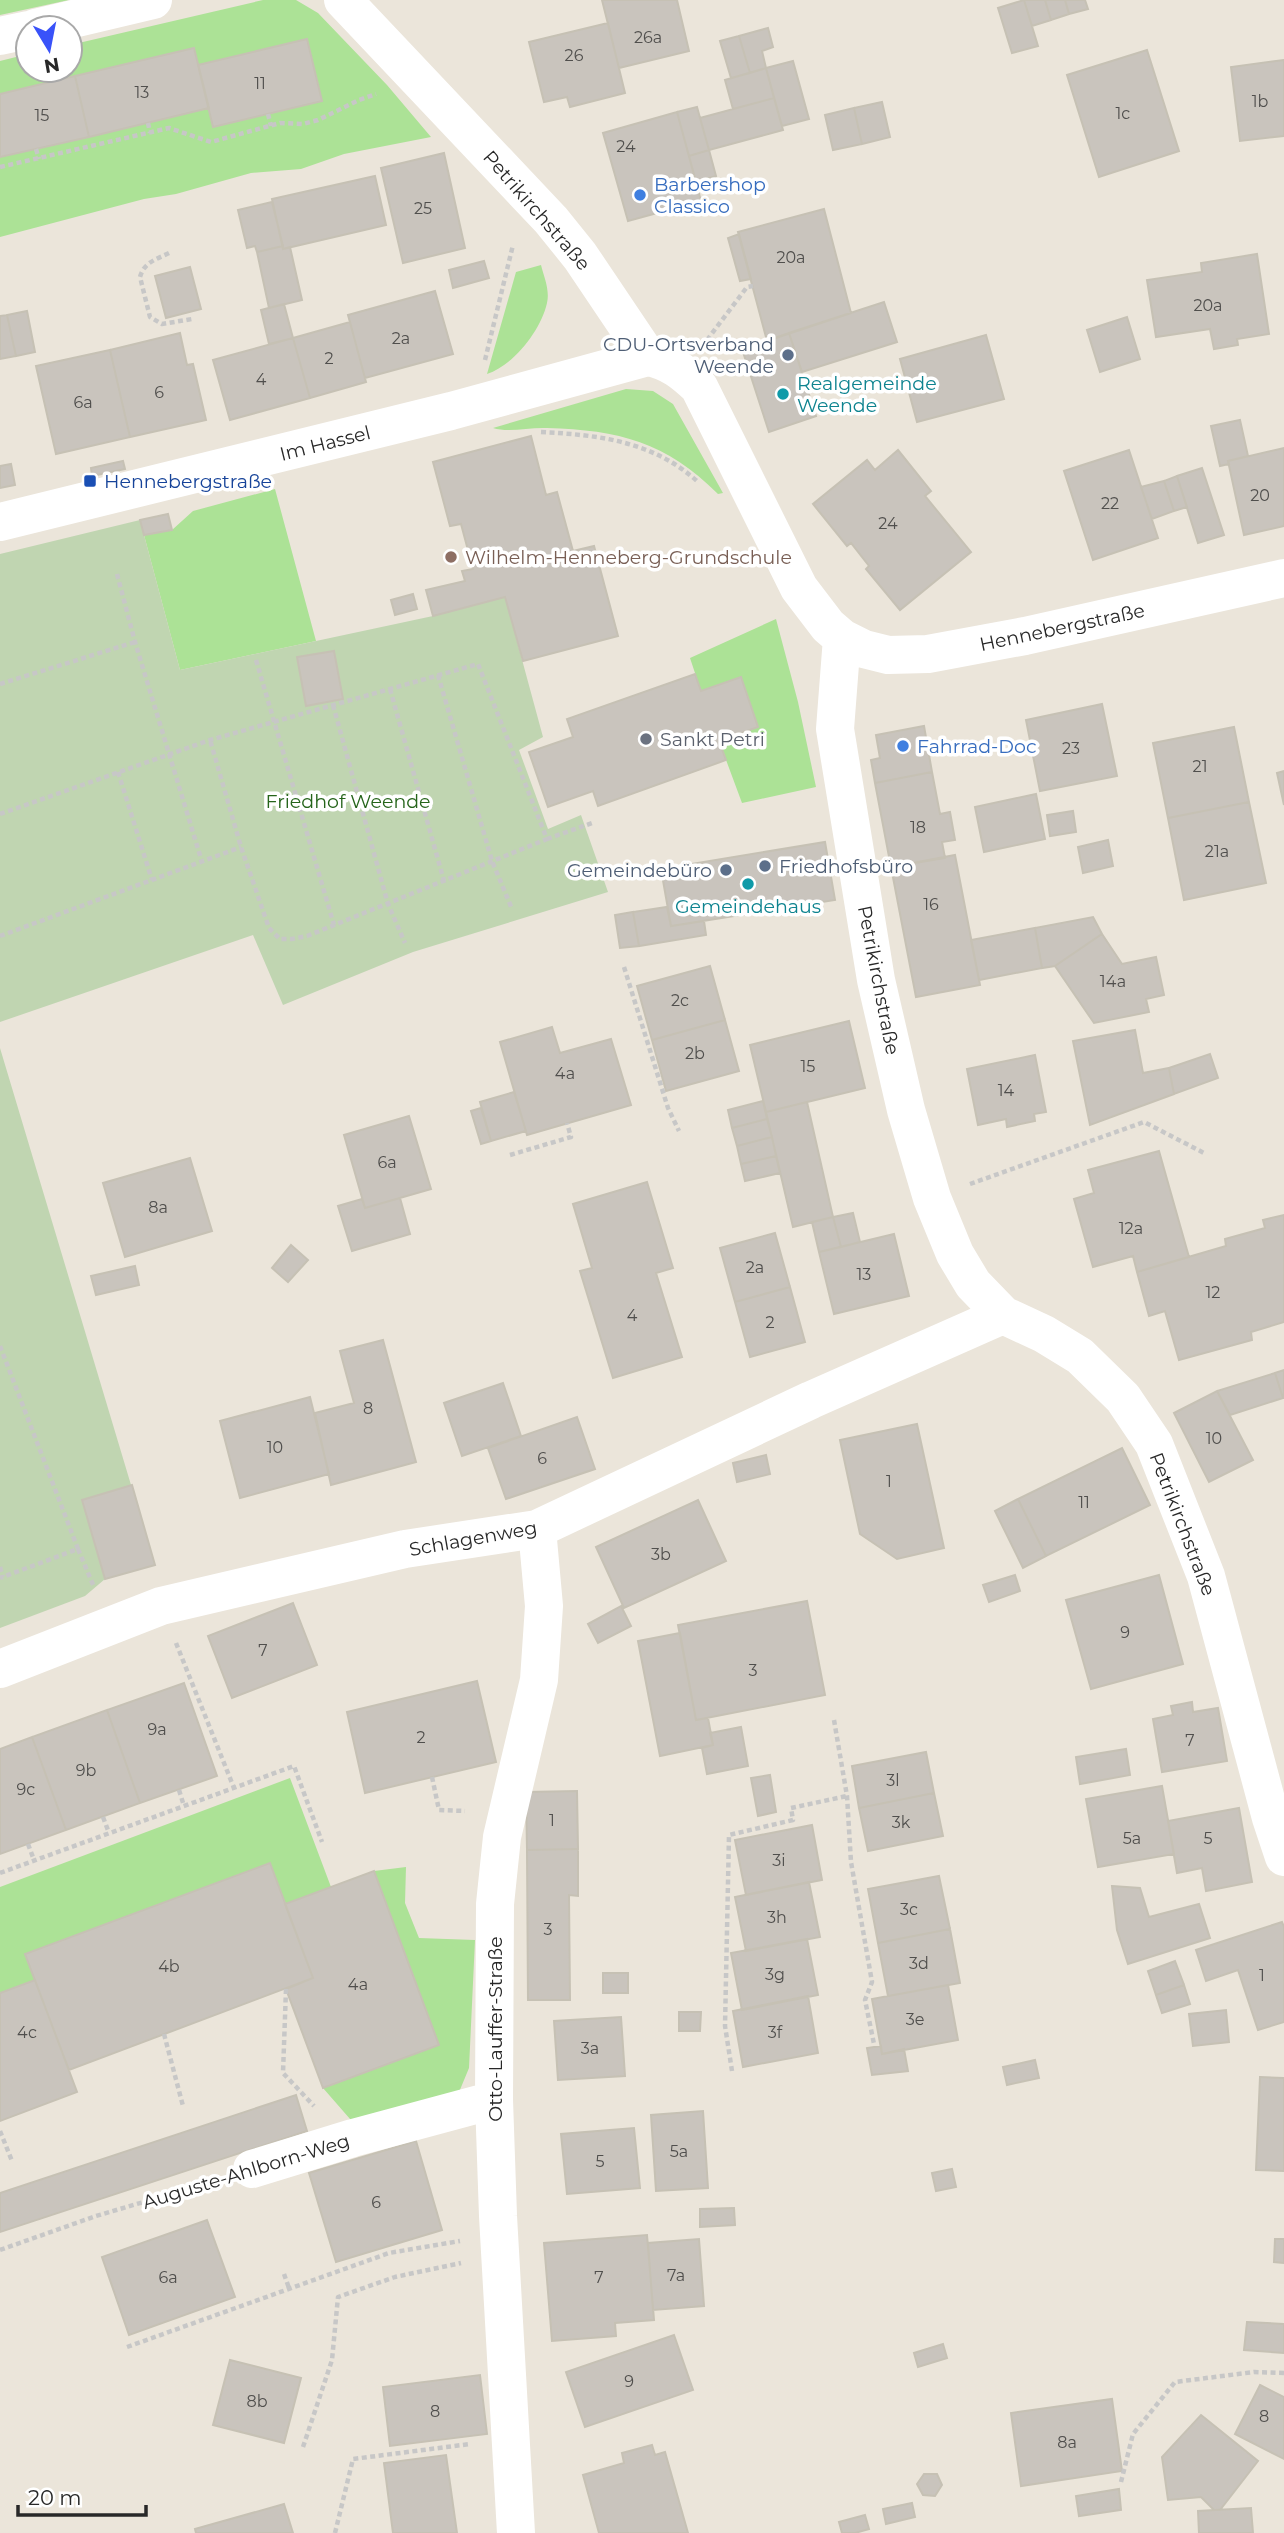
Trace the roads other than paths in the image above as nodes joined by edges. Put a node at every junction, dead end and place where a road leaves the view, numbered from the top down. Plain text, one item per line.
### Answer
1 (153, 0) edge
2 (343, 0) edge
3 (84, 16) edge
4 (665, 364) junction
5 (0, 522) edge
6 (1284, 579) edge
7 (842, 638) junction
8 (1003, 1315) junction
9 (537, 1529) junction
10 (0, 1669) edge
11 (1284, 1857) edge
12 (494, 2101) junction
13 (252, 2169) road end
14 (516, 2533) edge

1 - 3 street
2 - 4 street, Petrikirchstraße
4 - 5 street, Im Hassel
4 - 7 street, Petrikirchstraße
6 - 7 street, Hennebergstraße
7 - 8 street, Petrikirchstraße
8 - 9 street, Schlagenweg
8 - 11 street, Petrikirchstraße
9 - 10 street, Schlagenweg
9 - 12 street, Otto-Lauffer-Straße
12 - 13 street, Auguste-Ahlborn-Weg
12 - 14 street, Otto-Lauffer-Straße

